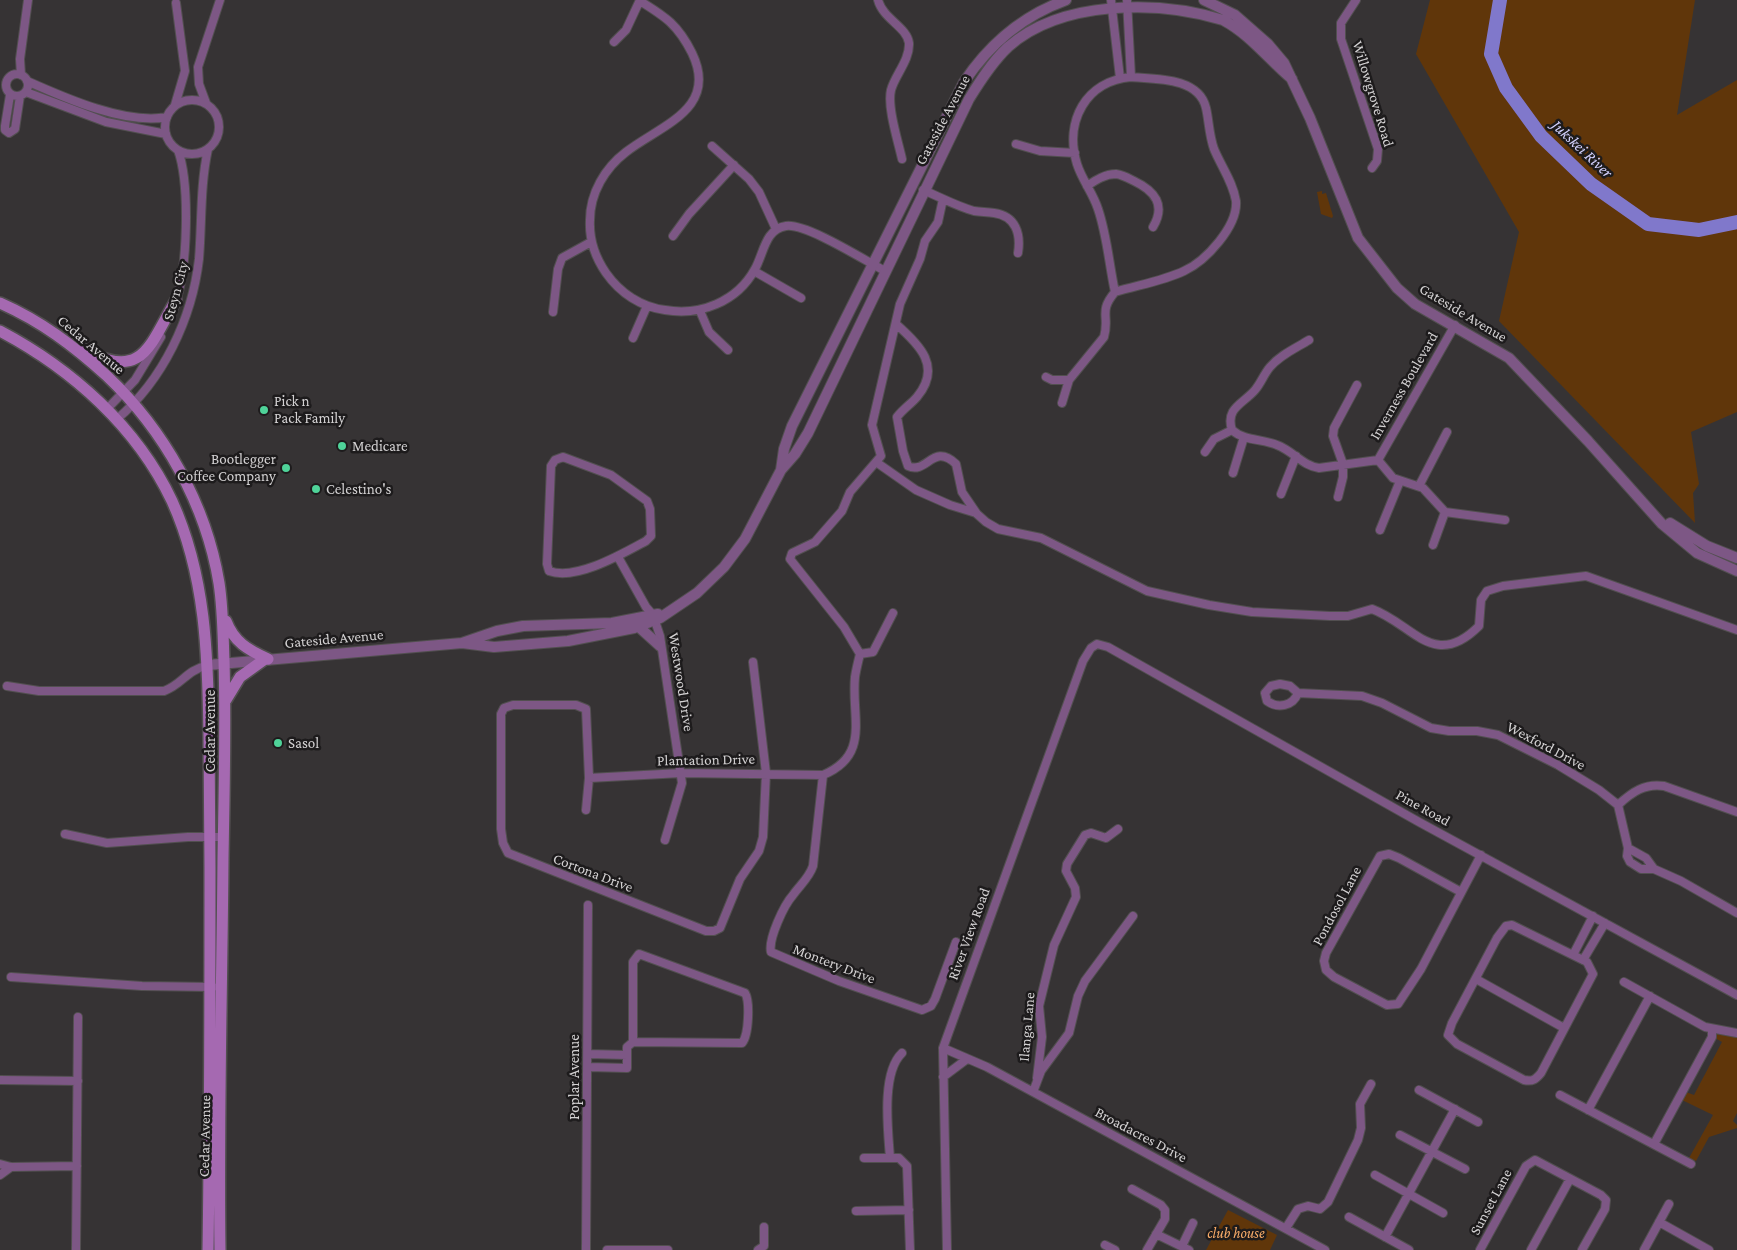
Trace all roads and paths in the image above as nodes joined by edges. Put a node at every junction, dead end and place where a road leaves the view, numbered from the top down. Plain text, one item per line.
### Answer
1 (28, 0) edge
2 (220, 0) edge
3 (640, 0) edge
4 (878, 0) edge
5 (1066, 0) edge
6 (1204, 0) edge
7 (1356, 0) edge
8 (1127, 1) edge
9 (1111, 2) edge
10 (176, 3) dead end
11 (1127, 24) junction
12 (1114, 26) junction
13 (614, 42) dead end
14 (21, 77) junction
15 (1131, 77) junction
16 (1120, 78) junction
17 (1292, 79) junction
18 (3, 82) edge
19 (6, 93) edge
20 (23, 94) junction
21 (206, 103) junction
22 (175, 105) junction
23 (167, 117) junction
24 (166, 134) junction
25 (1016, 144) dead end
26 (712, 146) dead end
27 (208, 149) junction
28 (178, 150) junction
29 (1075, 153) junction
30 (902, 159) dead end
31 (734, 165) junction
32 (1372, 168) dead end
33 (1087, 186) junction
34 (924, 190) junction
35 (943, 199) junction
36 (1153, 227) dead end
37 (776, 229) junction
38 (673, 236) dead end
39 (591, 242) junction
40 (1018, 254) dead end
41 (873, 265) junction
42 (754, 271) junction
43 (885, 271) junction
44 (1115, 292) junction
45 (801, 298) dead end
46 (176, 300) junction
47 (0, 303) edge
48 (647, 306) junction
49 (700, 311) junction
50 (552, 312) dead end
51 (896, 324) junction
52 (1455, 325) junction
53 (0, 331) edge
54 (60, 335) junction
55 (634, 338) dead end
56 (1309, 340) dead end
57 (728, 350) dead end
58 (1046, 377) dead end
59 (1069, 380) junction
60 (1357, 385) dead end
61 (124, 392) junction
62 (135, 404) junction
63 (1062, 404) dead end
64 (107, 409) junction
65 (117, 419) junction
66 (1232, 430) junction
67 (1447, 432) dead end
68 (1244, 437) junction
69 (1205, 452) dead end
70 (1296, 456) junction
71 (1378, 460) junction
72 (876, 462) junction
73 (1343, 464) junction
74 (781, 470) junction
75 (1233, 473) dead end
76 (1400, 481) junction
77 (1419, 486) junction
78 (1281, 494) dead end
79 (1338, 497) dead end
80 (1445, 512) junction
81 (977, 514) junction
82 (1654, 514) junction
83 (1505, 520) dead end
84 (1380, 530) dead end
85 (1433, 545) dead end
86 (618, 557) junction
87 (1737, 558) edge
88 (1737, 571) edge
89 (223, 612) junction
90 (894, 613) dead end
91 (654, 618) junction
92 (639, 627) junction
93 (1737, 630) edge
94 (462, 643) junction
95 (1097, 644) joint
96 (660, 646) junction
97 (860, 654) junction
98 (267, 659) junction
99 (752, 662) dead end
100 (224, 663) junction
101 (208, 665) junction
102 (8, 686) dead end
103 (1298, 693) dead end
104 (226, 700) junction
105 (681, 773) junction
106 (766, 773) junction
107 (823, 775) junction
108 (589, 778) junction
109 (1618, 805) junction
110 (586, 810) dead end
111 (1737, 812) edge
112 (1118, 829) dead end
113 (65, 834) dead end
114 (210, 836) junction
115 (223, 837) junction
116 (665, 840) dead end
117 (1628, 848) junction
118 (1481, 855) junction
119 (1654, 869) junction
120 (1461, 892) junction
121 (588, 904) dead end
122 (1737, 913) edge
123 (1133, 916) dead end
124 (1593, 916) junction
125 (1605, 923) junction
126 (956, 942) dead end
127 (1573, 955) junction
128 (1583, 960) junction
129 (11, 977) dead end
130 (1476, 979) junction
131 (1624, 982) dead end
132 (222, 986) junction
133 (210, 987) junction
134 (1737, 995) edge
135 (1650, 996) junction
136 (78, 1017) dead end
137 (1564, 1028) junction
138 (1712, 1029) junction
139 (1737, 1033) edge
140 (633, 1042) junction
141 (943, 1048) junction
142 (902, 1053) dead end
143 (588, 1054) junction
144 (627, 1055) junction
145 (968, 1059) junction
146 (588, 1067) junction
147 (943, 1077) junction
148 (1037, 1078) junction
149 (0, 1080) edge
150 (78, 1080) junction
151 (1370, 1084) dead end
152 (1419, 1090) dead end
153 (1033, 1092) junction
154 (1560, 1095) dead end
155 (1454, 1109) junction
156 (1588, 1110) junction
157 (1478, 1122) dead end
158 (1400, 1135) dead end
159 (1654, 1144) junction
160 (1432, 1151) junction
161 (864, 1158) dead end
162 (890, 1158) junction
163 (0, 1164) edge
164 (1691, 1164) dead end
165 (76, 1166) junction
166 (11, 1167) junction
167 (1466, 1169) dead end
168 (0, 1174) edge
169 (1375, 1175) dead end
170 (1570, 1179) junction
171 (214, 1183) junction
172 (1132, 1189) dead end
173 (1409, 1194) junction
174 (1669, 1204) dead end
175 (909, 1210) junction
176 (856, 1211) dead end
177 (1442, 1213) dead end
178 (1349, 1216) dead end
179 (1659, 1222) junction
180 (1193, 1223) dead end
181 (764, 1227) dead end
182 (1286, 1228) junction
183 (1156, 1234) junction
184 (1385, 1237) junction
185 (1105, 1245) dead end
186 (1185, 1248) edge
187 (76, 1250) edge
188 (208, 1250) edge
189 (220, 1250) edge
190 (586, 1250) edge
191 (607, 1250) edge
192 (668, 1250) edge
193 (758, 1250) edge
194 (910, 1250) edge
195 (947, 1250) edge
196 (1115, 1250) edge
197 (1147, 1250) edge
198 (1325, 1250) edge
199 (1409, 1250) edge
200 (1480, 1250) edge
201 (1531, 1250) edge
202 (1582, 1250) edge
203 (1644, 1250) edge
204 (1709, 1250) edge

1 - 14 street
2 - 21 street
3 - 13 street
3 - 39 street
4 - 30 street
5 - 41 street, Gateside Avenue
6 - 17 street, Gateside Avenue
7 - 32 street, Willowgrove Road
8 - 9 street, Gateside Avenue
8 - 11 street
8 - 17 street, Gateside Avenue
9 - 12 street
9 - 34 street, Gateside Avenue
10 - 22 street
11 - 12 street
11 - 15 street
12 - 16 street
14 - 18 street
14 - 20 street
14 - 23 street
15 - 16 street
15 - 44 street
16 - 29 street
17 - 52 street, Gateside Avenue
18 - 19 street
19 - 20 street
19 - 20 street
20 - 24 street
21 - 22 street
21 - 27 street
22 - 23 street
23 - 24 street
24 - 28 street
25 - 29 street
26 - 31 street
27 - 28 street
27 - 62 street, Steyn City
28 - 46 street, Steyn City
29 - 33 street
31 - 37 street
31 - 38 street
33 - 36 street
33 - 44 street
34 - 35 street
34 - 43 street, Gateside Avenue
35 - 40 street
35 - 51 street
37 - 41 street
37 - 42 street
39 - 48 street
39 - 50 street
41 - 43 street
41 - 74 street, Gateside Avenue
42 - 45 street
42 - 49 street
43 - 74 street, Gateside Avenue
44 - 59 street
46 - 54 main road
46 - 61 street, Steyn City
47 - 54 main road, Cedar Avenue
48 - 49 street
48 - 55 street
49 - 57 street
51 - 72 street
51 - 81 street
52 - 71 street, Inverness Boulevard
52 - 82 street, Gateside Avenue
53 - 64 main road, Cedar Avenue
54 - 61 main road, Cedar Avenue
56 - 66 street
58 - 59 street
59 - 63 street
60 - 73 street
61 - 62 main road, Cedar Avenue
61 - 64 street, Steyn City
62 - 65 street, Steyn City
62 - 89 main road, Cedar Avenue
64 - 65 main road, Cedar Avenue
65 - 101 main road, Cedar Avenue
66 - 68 street
66 - 69 street
67 - 77 street
68 - 70 street
68 - 75 street
70 - 73 street
70 - 78 street
71 - 73 street
71 - 76 street
72 - 81 street
72 - 97 street
73 - 79 street
74 - 91 street, Gateside Avenue
76 - 77 street
76 - 84 street
77 - 80 street
80 - 83 street
80 - 85 street
81 - 93 street
82 - 87 street, Gateside Avenue
82 - 88 street, Gateside Avenue
86 - 86 street
86 - 91 street
89 - 98 main road
89 - 100 main road, Cedar Avenue
90 - 97 street
91 - 92 street, Gateside Avenue
91 - 94 street, Gateside Avenue
91 - 96 street, Westwood Drive
92 - 94 street, Gateside Avenue
92 - 96 street
94 - 98 street, Gateside Avenue
95 - 118 street, Pine Road
95 - 141 street, River View Road
96 - 105 street, Westwood Drive
97 - 107 street
98 - 100 street, Gateside Avenue
98 - 104 main road
99 - 106 street, Cortona Drive
100 - 101 street, Gateside Avenue
100 - 104 main road, Cedar Avenue
101 - 102 street
101 - 114 main road, Cedar Avenue
103 - 109 street, Wexford Drive
104 - 115 main road, Cedar Avenue
105 - 106 street, Plantation Drive
105 - 108 street, Plantation Drive
105 - 116 street, Westwood Drive
106 - 107 street, Plantation Drive
106 - 108 street, Cortona Drive
107 - 126 street, Montery Drive
108 - 110 street, Cortona Drive
109 - 111 street
109 - 117 street
112 - 148 street, Ilanga Lane
113 - 114 street
114 - 115 street
114 - 133 main road, Cedar Avenue
115 - 132 main road, Cedar Avenue
117 - 119 street
117 - 119 street
118 - 120 street, Pondosol Lane
118 - 124 street, Pine Road
119 - 122 street
120 - 120 street, Pondosol Lane
121 - 143 street, Poplar Avenue
123 - 148 street, Ilanga Lane
124 - 125 street, Pine Road
124 - 127 street
125 - 128 street
125 - 134 street, Pine Road
127 - 128 street
127 - 130 street
128 - 137 street
129 - 133 street
130 - 137 street
130 - 137 street
131 - 135 street
132 - 133 street
132 - 171 main road, Cedar Avenue
133 - 171 main road, Cedar Avenue
135 - 138 street
135 - 156 street
136 - 150 street
138 - 139 street
138 - 159 street
140 - 140 street
140 - 144 street
141 - 145 street, Broadacres Drive
141 - 147 street, River View Road
142 - 162 street
143 - 144 street
143 - 146 street, Poplar Avenue
144 - 146 street
145 - 147 street
145 - 153 street, Broadacres Drive
146 - 190 street, Poplar Avenue
147 - 195 street, River View Road
148 - 153 street, Ilanga Lane
149 - 150 street
150 - 165 street
151 - 182 street
152 - 155 street
153 - 182 street, Broadacres Drive
154 - 156 street
155 - 157 street
155 - 160 street
156 - 159 street
158 - 160 street
159 - 164 street
160 - 167 street
160 - 173 street
161 - 162 street
162 - 175 street
163 - 166 street
165 - 166 street
165 - 187 street
166 - 168 street
169 - 173 street
170 - 200 street, Sunset Lane
170 - 201 street
170 - 202 street, Sunset Lane
171 - 188 main road, Cedar Avenue
171 - 189 main road, Cedar Avenue
172 - 183 street
173 - 177 street
173 - 184 street
174 - 179 street
175 - 176 street
175 - 194 street
178 - 184 street
179 - 203 street
179 - 204 street
180 - 186 street
181 - 193 street
182 - 198 street, Broadacres Drive
183 - 186 street
183 - 197 street
184 - 199 street
185 - 196 street
191 - 192 street

